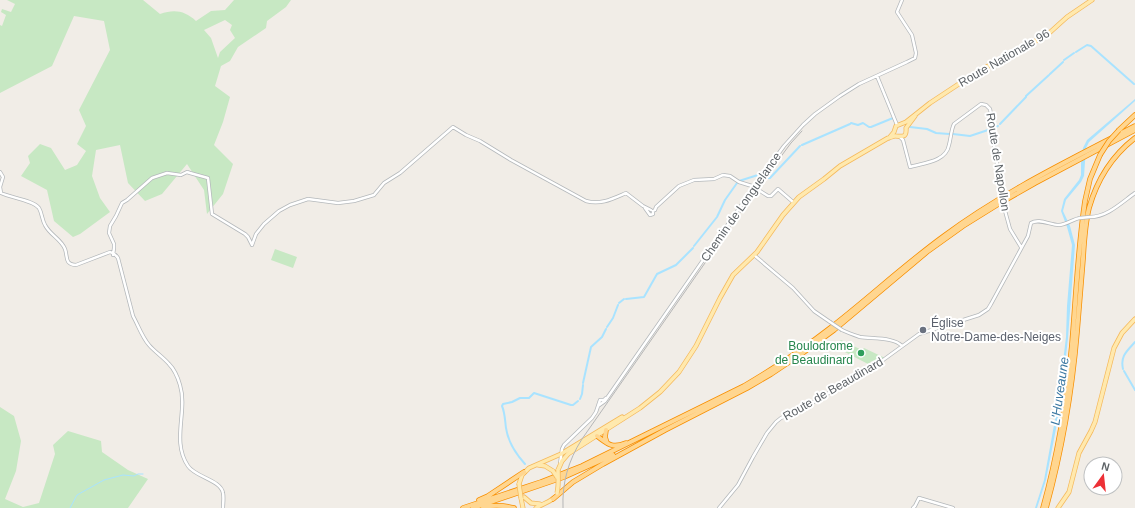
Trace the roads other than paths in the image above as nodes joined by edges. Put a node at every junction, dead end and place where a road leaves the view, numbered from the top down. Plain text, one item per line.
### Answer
1 (902, 0) edge
2 (1092, 0) edge
3 (877, 76) junction
4 (1135, 115) edge
5 (915, 116) junction
6 (902, 124) junction
7 (898, 125) junction
8 (1135, 126) edge
9 (906, 128) junction
10 (1135, 130) edge
11 (894, 132) junction
12 (901, 137) junction
13 (888, 138) junction
14 (1135, 138) edge
15 (1088, 152) junction
16 (1080, 157) junction
17 (0, 172) edge
18 (756, 189) junction
19 (1135, 193) edge
20 (793, 202) junction
21 (643, 206) junction
22 (652, 210) junction
23 (1021, 248) junction
24 (113, 254) junction
25 (754, 255) junction
26 (1135, 319) edge
27 (902, 346) junction
28 (606, 398) junction
29 (646, 404) junction
30 (598, 406) junction
31 (674, 422) junction
32 (606, 430) junction
33 (665, 430) junction
34 (597, 436) junction
35 (584, 441) junction
36 (566, 442) junction
37 (607, 444) junction
38 (573, 449) junction
39 (561, 454) junction
40 (560, 464) junction
41 (535, 465) junction
42 (524, 472) junction
43 (571, 472) junction
44 (564, 475) junction
45 (558, 478) junction
46 (558, 493) junction
47 (523, 498) junction
48 (553, 499) joint
49 (542, 504) junction
50 (223, 508) edge
51 (461, 508) edge
52 (474, 508) edge
53 (481, 508) edge
54 (513, 508) edge
55 (523, 508) edge
56 (536, 508) edge
57 (719, 508) edge
58 (913, 508) edge
59 (953, 508) edge
60 (1042, 508) edge
61 (1046, 508) edge
62 (1058, 508) edge

1 - 3 street, Chemin de Longuelance
2 - 5 main road, Route Nationale 96
3 - 7 street
3 - 18 street, Chemin de Longuelance
4 - 60 highway, bridge
5 - 6 main road
5 - 9 main road
6 - 7 main road
6 - 9 main road
7 - 11 main road
8 - 15 highway
9 - 12 main road
10 - 15 highway
11 - 12 main road
11 - 13 main road
12 - 13 main road
12 - 23 street, Route de Napollon, bridge
13 - 20 main road
14 - 61 highway
15 - 16 highway
16 - 31 highway
16 - 33 highway
17 - 24 street
18 - 20 street
18 - 22 street
18 - 28 street, Chemin de Longuelance
19 - 23 street, Route de Beaudinard, bridge
20 - 25 main road
21 - 22 street
21 - 22 street
21 - 24 street
23 - 27 street, Route de Beaudinard
24 - 50 street
25 - 27 street, bridge
25 - 29 main road
26 - 62 main road
27 - 57 street, Route de Beaudinard
28 - 30 street, Chemin de Longuelance
28 - 30 street
29 - 32 main road
29 - 35 main road
30 - 36 street
31 - 37 highway
31 - 43 highway
32 - 34 main road
32 - 37 highway
33 - 43 highway
33 - 46 highway
34 - 35 main road
34 - 37 highway
34 - 38 main road
35 - 38 main road
36 - 38 street
36 - 39 street
38 - 39 main road
38 - 40 main road
39 - 40 street
39 - 41 main road
40 - 45 main road, bridge
41 - 42 main road
41 - 45 main road, bridge
42 - 47 main road, bridge
42 - 51 highway
43 - 44 highway
44 - 51 highway
44 - 52 highway
45 - 46 main road, bridge
46 - 48 highway
47 - 49 main road
47 - 55 main road
48 - 49 main road
49 - 56 main road
53 - 54 highway
58 - 59 street

